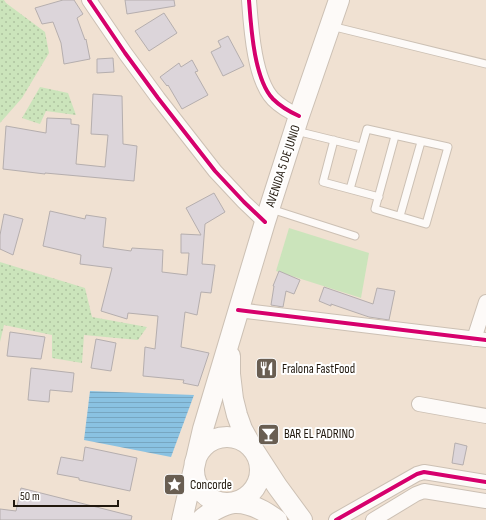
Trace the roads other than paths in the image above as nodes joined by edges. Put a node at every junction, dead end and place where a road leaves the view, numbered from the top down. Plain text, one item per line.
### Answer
1 (89, 0) edge
2 (250, 0) edge
3 (340, 0) edge
4 (331, 26) junction
5 (486, 64) edge
6 (297, 123) junction
7 (395, 136) junction
8 (334, 140) junction
9 (421, 142) junction
10 (361, 147) junction
11 (350, 189) junction
12 (379, 197) junction
13 (267, 215) junction
14 (400, 216) junction
15 (355, 236) dead end
16 (486, 302) edge
17 (238, 310) junction
18 (480, 339) edge
19 (419, 404) dead end
20 (486, 416) edge
21 (255, 452) junction
22 (195, 463) junction
23 (486, 482) edge
24 (486, 501) edge
25 (233, 503) junction
26 (182, 520) edge
27 (201, 520) edge
28 (277, 520) edge
29 (302, 520) edge
30 (336, 520) edge
31 (373, 520) edge

1 - 13 street
2 - 6 street
3 - 4 main road, AVENIDA 5 DE JUNIO
4 - 5 lane
4 - 6 main road, AVENIDA 5 DE JUNIO
6 - 8 lane
6 - 13 main road, AVENIDA 5 DE JUNIO
7 - 9 lane
7 - 10 lane
7 - 12 lane
8 - 10 lane
8 - 11 lane
9 - 14 lane
9 - 14 lane
10 - 11 lane
11 - 12 lane
12 - 14 lane
13 - 15 lane
13 - 17 main road, AVENIDA 5 DE JUNIO
16 - 18 street
17 - 18 street
17 - 21 main road
17 - 22 main road
19 - 20 street
21 - 22 main road
21 - 25 main road
21 - 29 main road
22 - 25 main road
22 - 26 main road
23 - 30 street
24 - 31 street
25 - 27 main road
25 - 28 main road

